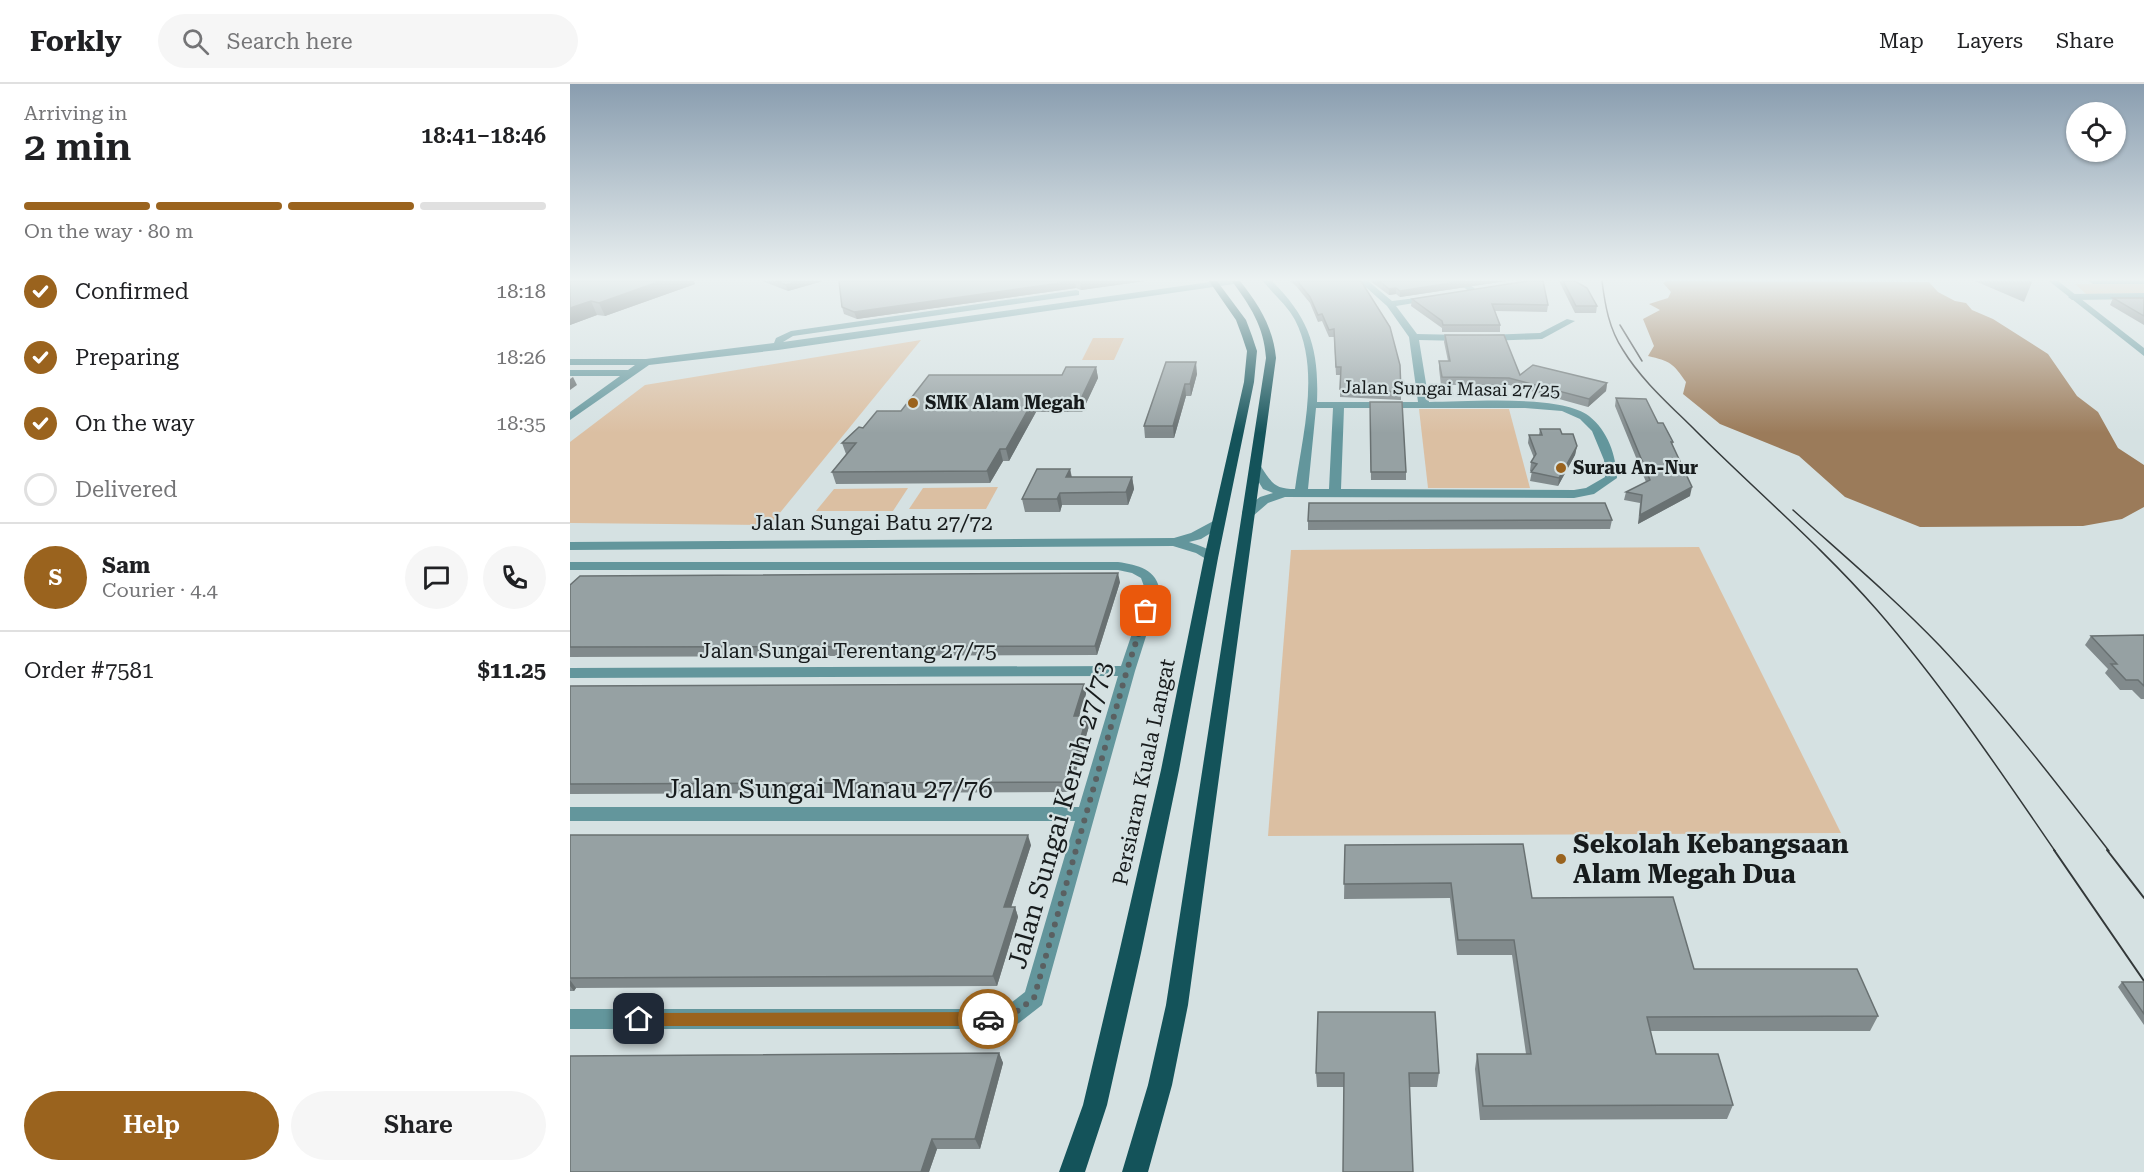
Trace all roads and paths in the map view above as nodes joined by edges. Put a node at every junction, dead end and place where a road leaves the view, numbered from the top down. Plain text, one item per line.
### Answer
1 (807, 332) edge
2 (880, 332) edge
3 (1245, 332) edge
4 (1268, 332) edge
5 (1304, 332) edge
6 (1409, 332) edge
7 (1550, 332) edge
8 (2117, 332) edge
9 (1413, 337) junction
10 (778, 347) junction
11 (2144, 353) edge
12 (698, 357) junction
13 (570, 362) edge
14 (646, 362) junction
15 (570, 373) edge
16 (631, 373) junction
17 (621, 380) junction
18 (1311, 405) junction
19 (1339, 405) junction
20 (1424, 405) junction
21 (570, 417) edge
22 (1256, 468) junction
23 (1284, 493) junction
24 (1301, 493) junction
25 (1335, 493) junction
26 (1248, 513) junction
27 (1219, 522) junction
28 (1174, 542) junction
29 (570, 546) edge
30 (593, 546) junction
31 (1211, 558) junction
32 (570, 566) edge
33 (1127, 670) junction
34 (570, 673) edge
35 (570, 814) edge
36 (1087, 814) junction
37 (570, 1019) edge
38 (1072, 1172) edge
39 (1135, 1172) edge

1 - 10 street
2 - 10 street
3 - 27 main road, Persiaran Kuala Langat
4 - 22 main road
5 - 18 street
6 - 9 street
7 - 9 street
8 - 11 street
9 - 20 street
10 - 12 street
12 - 14 street
12 - 17 street
13 - 14 street
14 - 16 street
15 - 16 street
16 - 17 street
17 - 21 street
18 - 19 street, Jalan Sungai Masai 27/25
18 - 24 street
19 - 20 street, Jalan Sungai Masai 27/25
19 - 25 street
20 - 25 street, Jalan Sungai Masai 27/25
22 - 23 street
22 - 26 main road
23 - 24 street, Jalan Sungai Masai 27/25
23 - 26 street, Jalan Sungai Masai 27/25
24 - 25 street, Jalan Sungai Masai 27/25
26 - 39 main road
27 - 28 street
27 - 31 main road, Persiaran Kuala Langat
28 - 30 street, Jalan Sungai Batu 27/72
28 - 31 street
29 - 30 street, Jalan Sungai Batu 27/72
30 - 32 street
31 - 38 main road, Persiaran Kuala Langat
32 - 33 street, Jalan Sungai Keruh 27/73
33 - 34 street, Jalan Sungai Terentang 27/75
33 - 36 street, Jalan Sungai Keruh 27/73
35 - 36 street, Jalan Sungai Manau 27/76
36 - 37 street, Jalan Sungai Keruh 27/73

